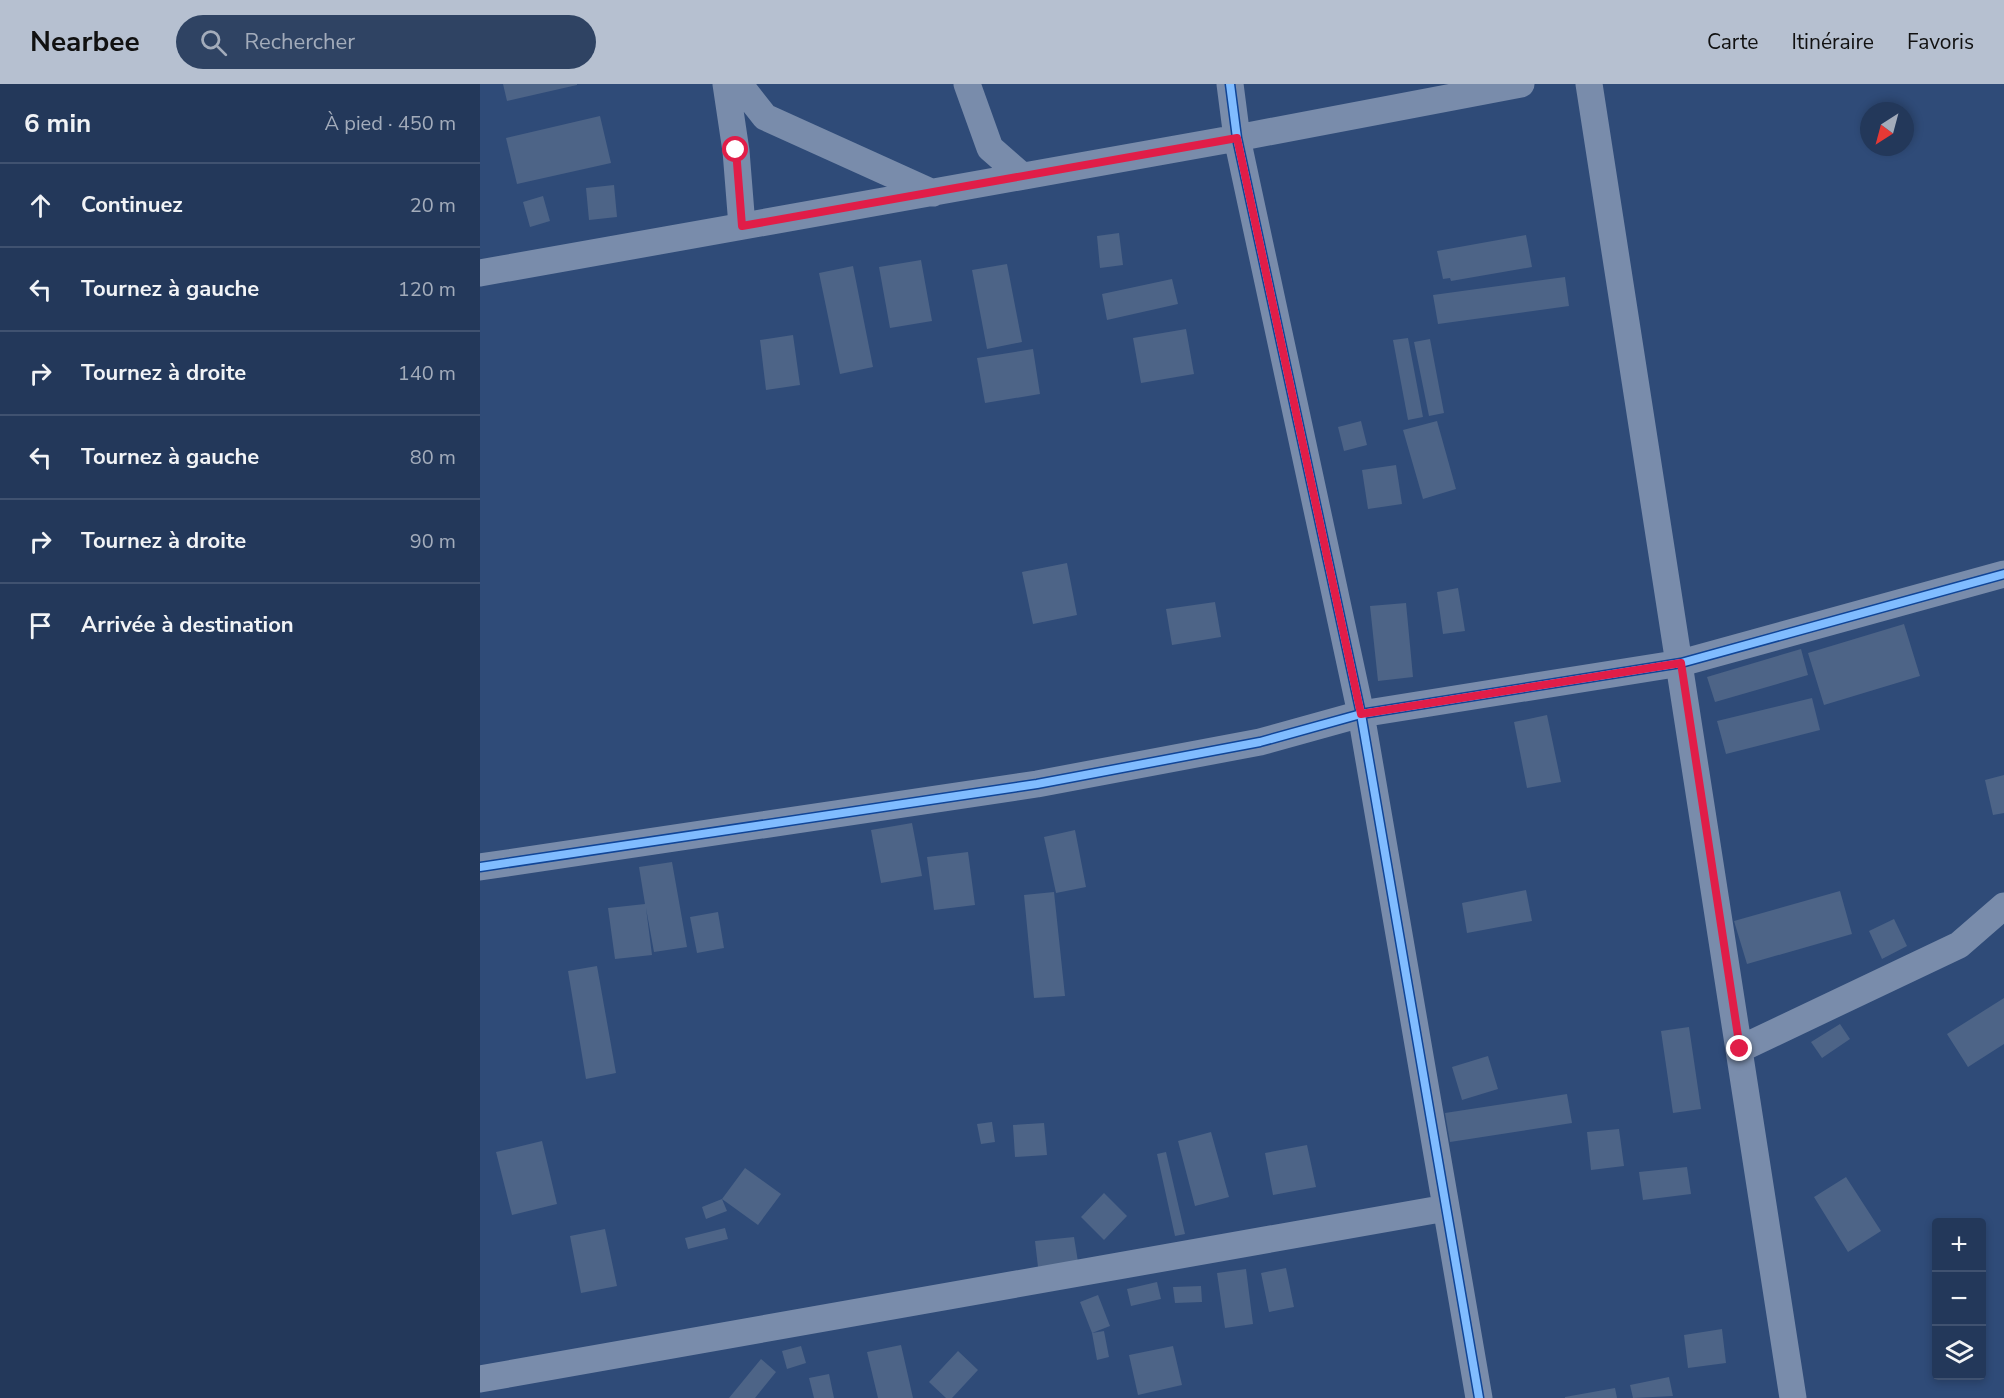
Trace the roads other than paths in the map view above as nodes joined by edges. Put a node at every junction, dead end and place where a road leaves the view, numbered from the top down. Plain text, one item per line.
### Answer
1 (726, 84) edge
2 (739, 84) edge
3 (967, 84) edge
4 (1230, 84) edge
5 (1521, 84) edge
6 (1589, 84) edge
7 (1237, 138) junction
8 (1022, 176) junction
9 (933, 193) junction
10 (742, 226) junction
11 (480, 273) edge
12 (2004, 574) edge
13 (1681, 663) junction
14 (1361, 714) junction
15 (480, 867) edge
16 (2004, 906) edge
17 (1740, 1049) junction
18 (1446, 1208) junction
19 (480, 1379) edge
20 (1479, 1398) edge
21 (1793, 1398) edge

1 - 10 street
2 - 9 street
3 - 8 street
4 - 7 street
5 - 7 street
6 - 13 street
7 - 8 street
7 - 14 street
8 - 9 street
9 - 10 street
10 - 11 street
12 - 13 street
13 - 14 street
13 - 17 street
14 - 15 street
14 - 18 street
16 - 17 street
17 - 21 street
18 - 19 street
18 - 20 street

